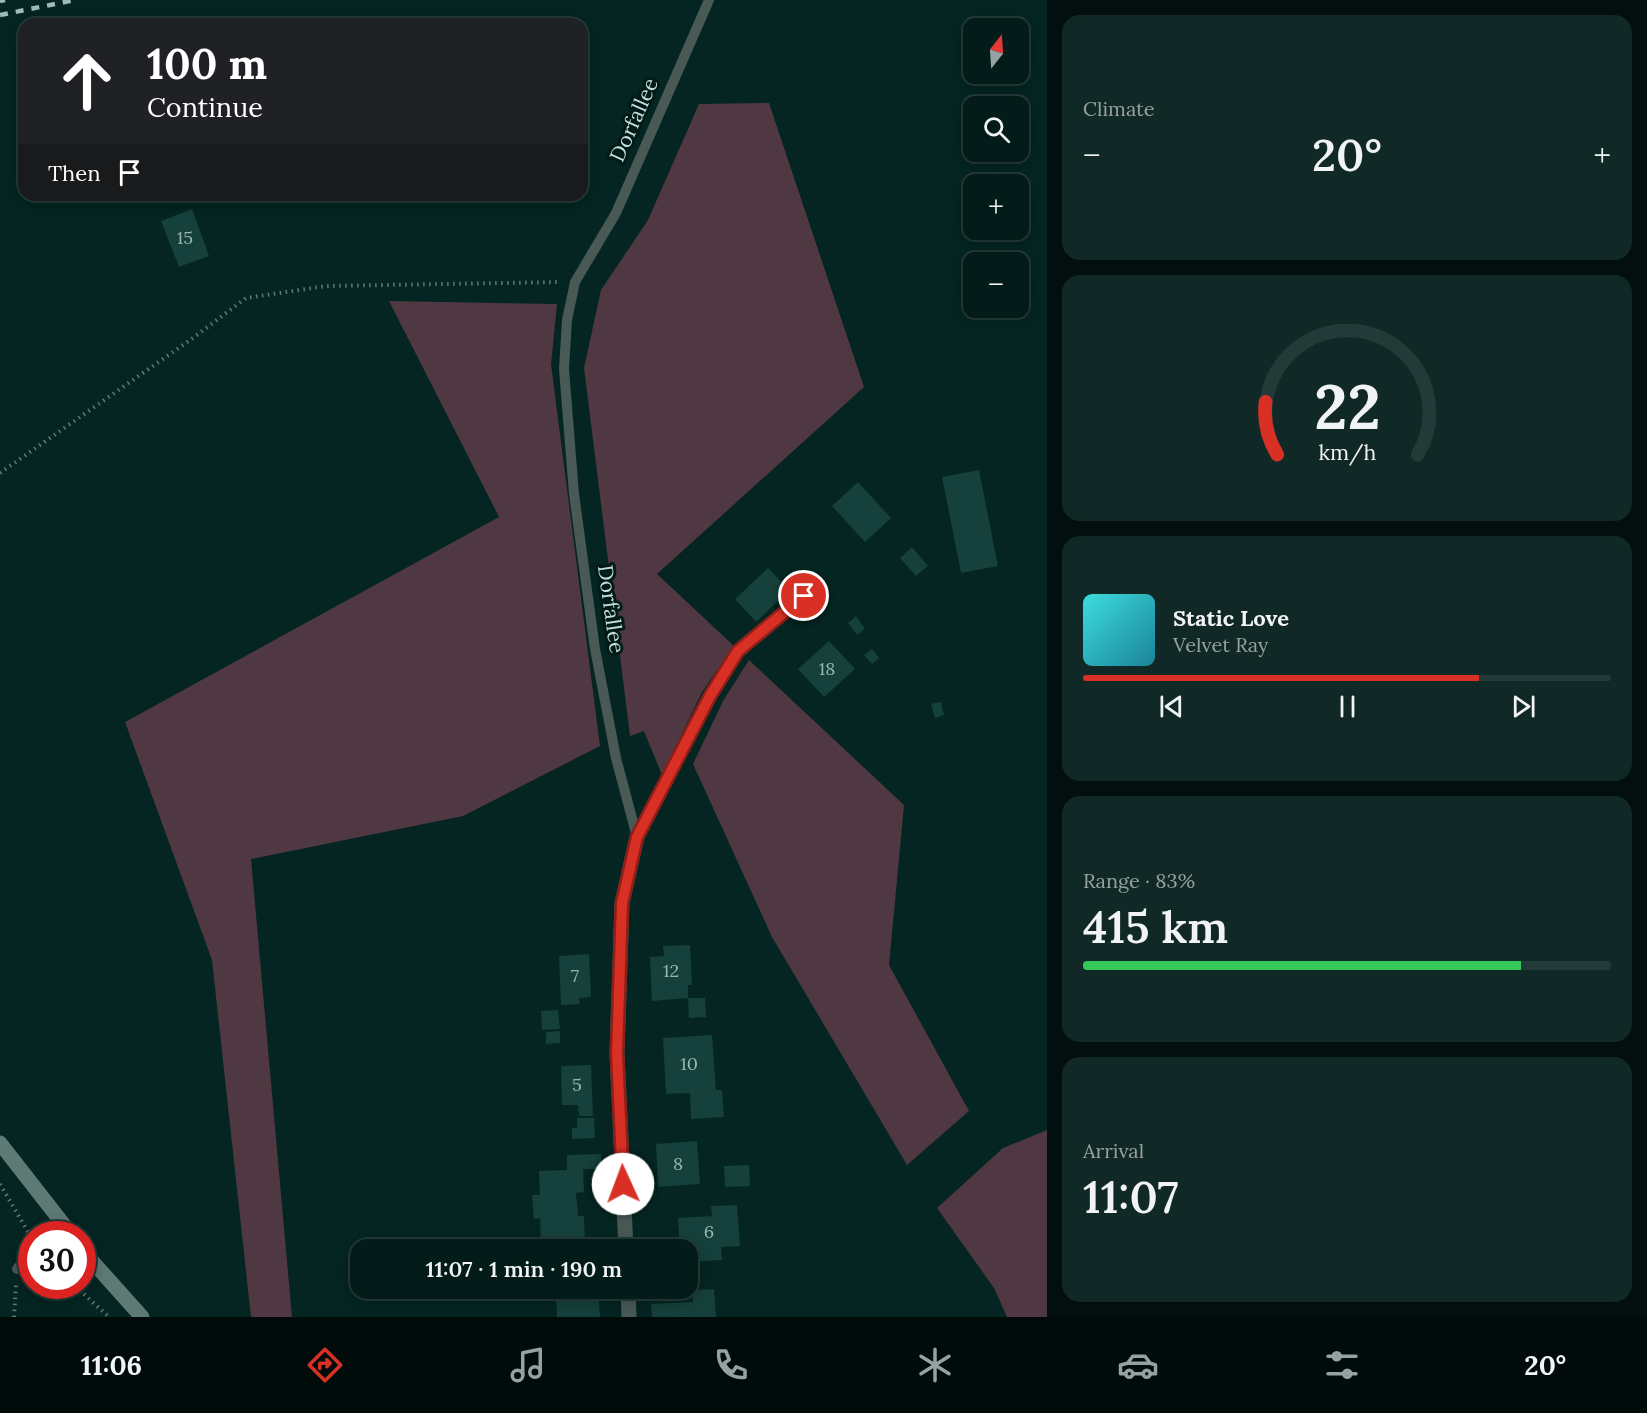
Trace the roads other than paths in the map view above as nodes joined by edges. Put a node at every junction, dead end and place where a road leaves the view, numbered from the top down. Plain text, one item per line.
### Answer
1 (709, 0) edge
2 (804, 596) dead end
3 (637, 837) junction
4 (0, 1143) edge
5 (60, 1221) edge
6 (625, 1239) edge
7 (96, 1266) edge
8 (628, 1299) edge
9 (142, 1317) edge
10 (629, 1317) edge

1 - 3 lane, Dorfallee
2 - 3 lane
3 - 6 street, Dorfallee
4 - 5 main road
7 - 9 main road
8 - 10 street

